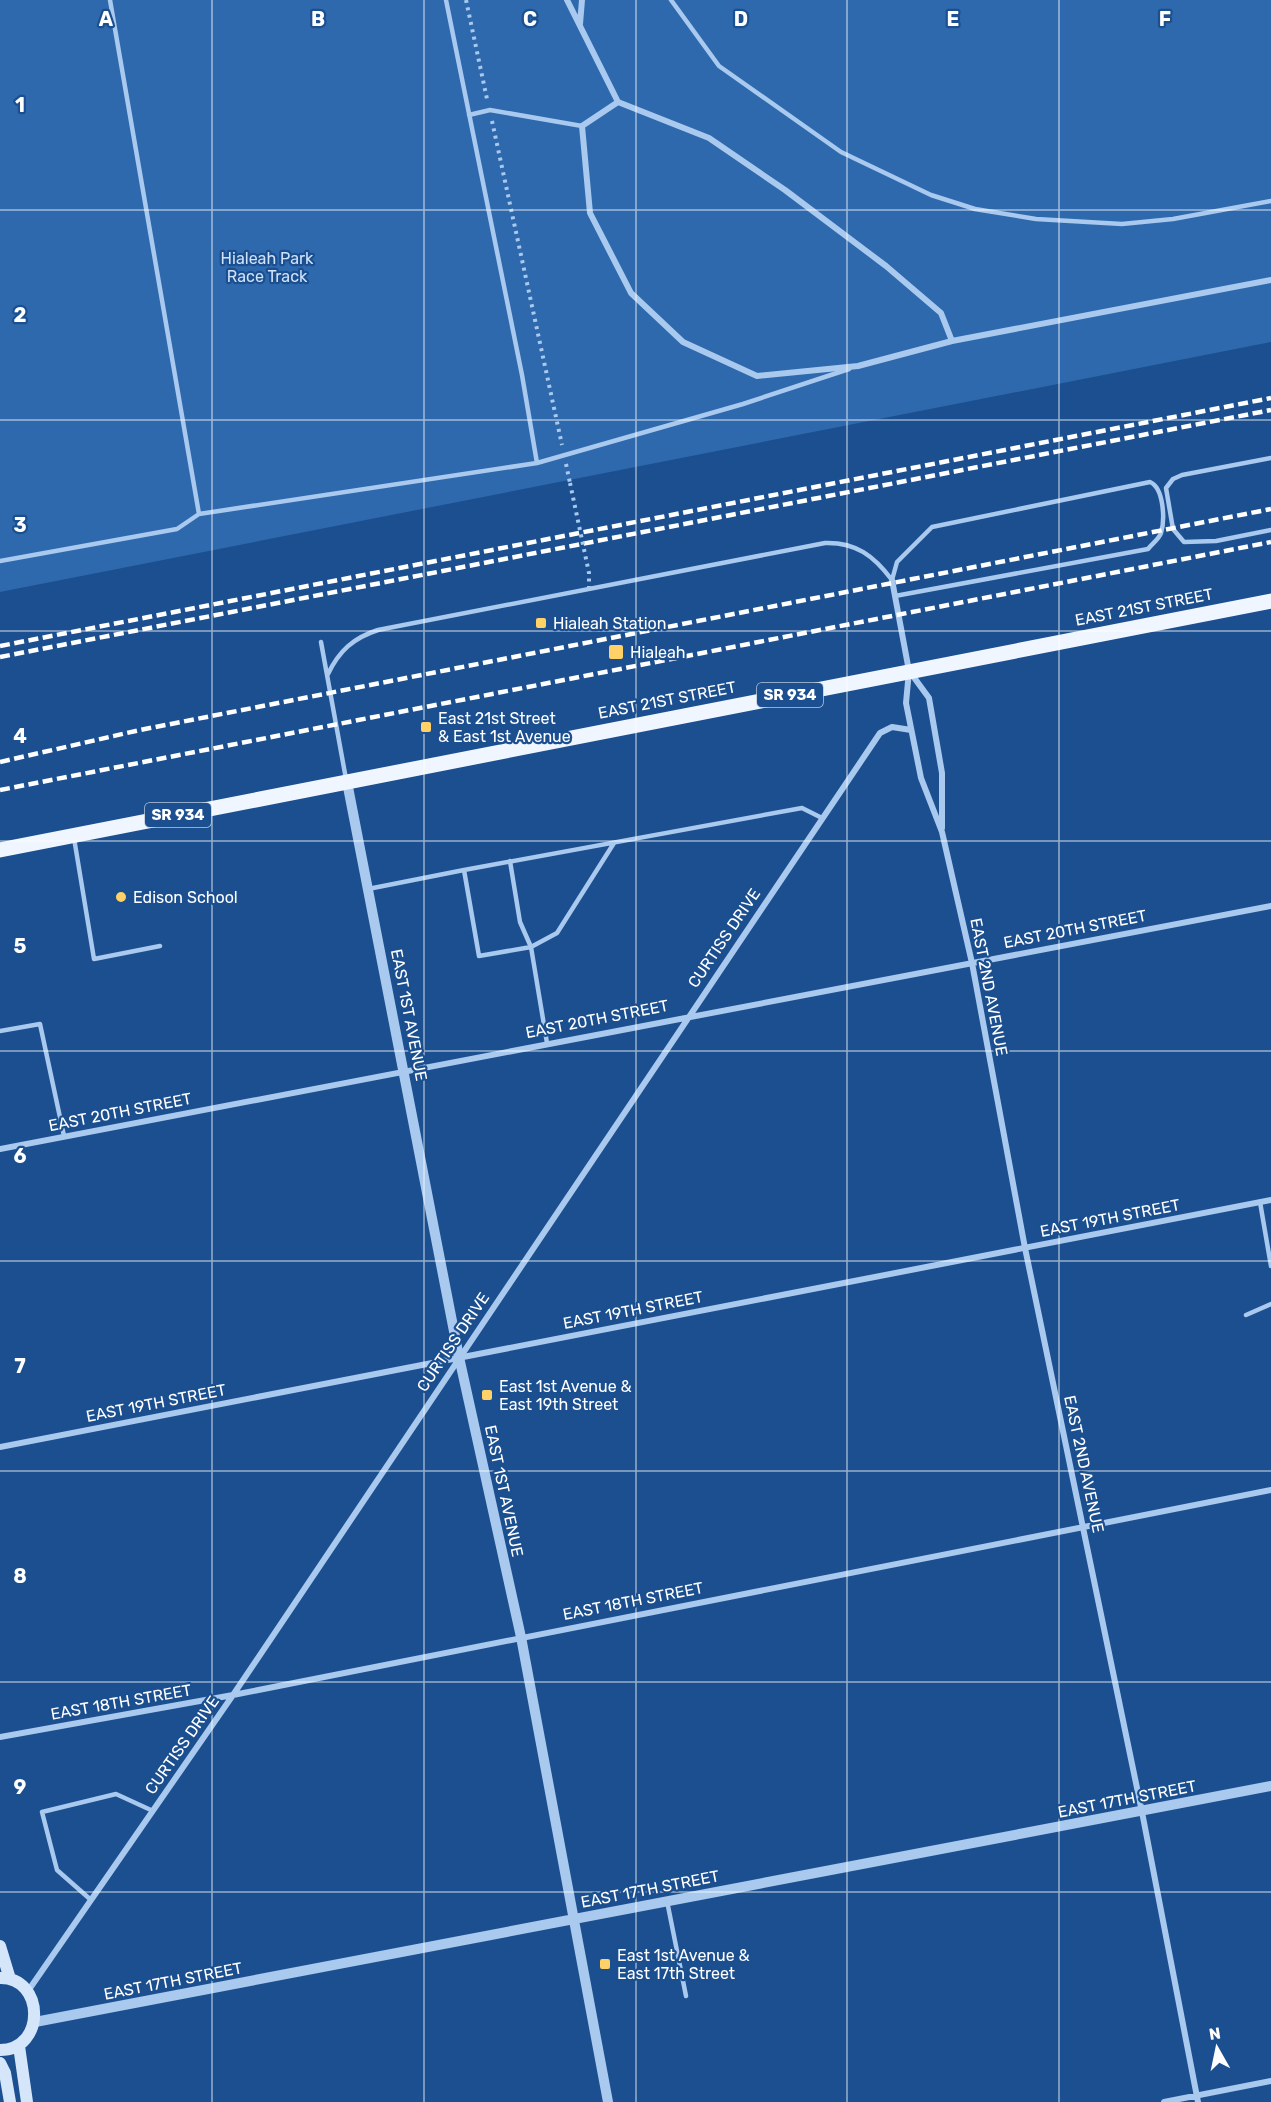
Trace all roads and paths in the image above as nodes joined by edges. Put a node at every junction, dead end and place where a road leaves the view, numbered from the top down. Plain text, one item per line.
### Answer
1 (110, 0) edge
2 (446, 0) edge
3 (466, 0) edge
4 (567, 0) edge
5 (582, 0) edge
6 (670, 0) edge
7 (580, 25) junction
8 (618, 102) junction
9 (490, 110) junction
10 (469, 115) junction
11 (582, 126) junction
12 (1271, 201) edge
13 (1271, 280) edge
14 (952, 340) junction
15 (858, 366) junction
16 (564, 457) junction
17 (1271, 458) edge
18 (537, 463) junction
19 (199, 514) junction
20 (1271, 530) edge
21 (0, 561) edge
22 (892, 580) junction
23 (589, 589) junction
24 (895, 596) junction
25 (1271, 601) edge
26 (321, 642) dead end
27 (909, 671) junction
28 (328, 674) junction
29 (911, 730) junction
30 (347, 782) junction
31 (822, 818) junction
32 (942, 832) junction
33 (74, 835) junction
34 (614, 843) junction
35 (0, 850) edge
36 (510, 861) junction
37 (464, 870) junction
38 (368, 889) junction
39 (1271, 906) edge
40 (160, 946) dead end
41 (531, 947) junction
42 (972, 963) junction
43 (688, 1015) junction
44 (0, 1031) edge
45 (547, 1042) junction
46 (404, 1070) junction
47 (64, 1136) junction
48 (0, 1149) edge
49 (1271, 1200) edge
50 (1260, 1202) junction
51 (1025, 1248) junction
52 (1271, 1266) edge
53 (1271, 1304) edge
54 (1246, 1315) dead end
55 (459, 1357) junction
56 (0, 1447) edge
57 (1271, 1490) edge
58 (1083, 1527) junction
59 (521, 1637) junction
60 (233, 1695) junction
61 (0, 1737) edge
62 (1271, 1786) edge
63 (153, 1810) junction
64 (1142, 1812) junction
65 (91, 1900) junction
66 (667, 1901) junction
67 (573, 1919) junction
68 (0, 1946) edge
69 (5, 1978) edge
70 (27, 1991) junction
71 (686, 1996) dead end
72 (34, 2022) junction
73 (19, 2046) junction
74 (0, 2050) edge
75 (0, 2063) edge
76 (1271, 2082) edge
77 (1197, 2099) edge
78 (10, 2102) edge
79 (27, 2102) edge
80 (608, 2102) edge
81 (1164, 2102) edge

1 - 19 lane
2 - 10 lane
3 - 9 path
4 - 7 street
5 - 7 street
6 - 12 lane
7 - 8 street
8 - 11 street
8 - 14 street
9 - 10 lane
9 - 11 lane
9 - 16 path
10 - 18 lane
11 - 15 street
13 - 14 street
14 - 15 street
15 - 16 lane
16 - 18 lane
16 - 23 path, bridge
17 - 20 lane
18 - 19 lane
19 - 21 lane
22 - 23 lane
22 - 24 street
22 - 24 lane
23 - 28 lane
24 - 27 street
25 - 27 main road, EAST 21ST STREET / SR 934
26 - 28 lane
27 - 29 street, EAST 2ND AVENUE
27 - 30 main road, EAST 21ST STREET / SR 934
27 - 32 street, EAST 2ND AVENUE
28 - 30 lane
29 - 31 street, CURTISS DRIVE
29 - 32 street, EAST 2ND AVENUE
30 - 33 main road, EAST 21ST STREET / SR 934
30 - 38 street, EAST 1ST AVENUE
31 - 34 lane
31 - 43 street, CURTISS DRIVE
32 - 42 street, EAST 2ND AVENUE
33 - 35 main road, EAST 21ST STREET / SR 934
33 - 40 lane
34 - 36 lane
34 - 41 lane
36 - 37 lane
36 - 41 lane
37 - 38 lane
37 - 41 lane
38 - 46 street, EAST 1ST AVENUE
39 - 42 street, EAST 20TH STREET
41 - 45 lane
42 - 43 street, EAST 20TH STREET
42 - 51 street, EAST 2ND AVENUE
43 - 45 street, EAST 20TH STREET
43 - 55 street, CURTISS DRIVE
44 - 47 lane
45 - 46 street, EAST 20TH STREET
46 - 47 street, EAST 20TH STREET
46 - 55 street, EAST 1ST AVENUE
47 - 48 street, EAST 20TH STREET
49 - 50 street, EAST 19TH STREET
50 - 51 street, EAST 19TH STREET
50 - 52 lane
51 - 55 street, EAST 19TH STREET
51 - 58 street, EAST 2ND AVENUE
53 - 54 lane
55 - 56 street, EAST 19TH STREET
55 - 59 street, EAST 1ST AVENUE
55 - 60 street, CURTISS DRIVE
57 - 58 street, EAST 18TH STREET
58 - 59 street, EAST 18TH STREET
58 - 64 street, EAST 2ND AVENUE
59 - 60 street, EAST 18TH STREET
59 - 67 street, EAST 1ST AVENUE
60 - 61 street, EAST 18TH STREET
60 - 63 street, CURTISS DRIVE
62 - 64 street, EAST 17TH STREET
63 - 65 street, CURTISS DRIVE
63 - 65 lane
64 - 66 street, EAST 17TH STREET
64 - 77 street, EAST 2ND AVENUE
65 - 70 street, CURTISS DRIVE
66 - 67 street, EAST 17TH STREET
66 - 71 lane
67 - 72 street, EAST 17TH STREET
67 - 80 street, EAST 1ST AVENUE
68 - 69 main road
69 - 70 main road
70 - 72 main road
72 - 73 main road
73 - 74 main road
73 - 79 main road
75 - 78 main road
76 - 77 street
77 - 81 street

